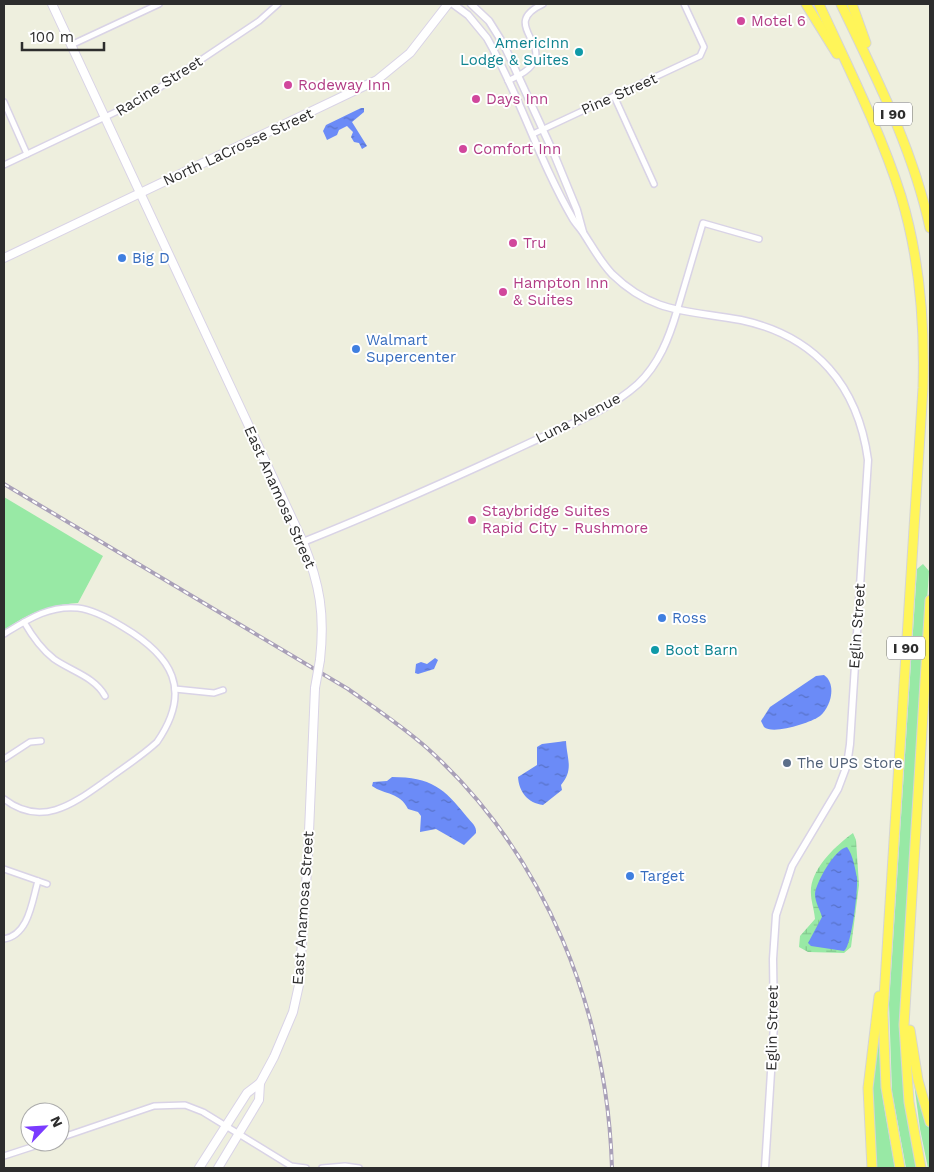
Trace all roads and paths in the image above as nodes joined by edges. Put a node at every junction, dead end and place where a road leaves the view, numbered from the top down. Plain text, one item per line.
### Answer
1 (52, 4) edge
2 (159, 4) edge
3 (278, 4) edge
4 (448, 4) edge
5 (452, 4) edge
6 (471, 4) edge
7 (543, 4) edge
8 (684, 4) edge
9 (806, 4) edge
10 (819, 4) edge
11 (841, 4) edge
12 (852, 4) edge
13 (71, 45) junction
14 (518, 76) junction
15 (508, 81) junction
16 (614, 96) junction
17 (887, 100) junction
18 (4, 102) edge
19 (105, 118) junction
20 (543, 129) junction
21 (878, 132) junction
22 (532, 134) junction
23 (28, 154) junction
24 (4, 165) edge
25 (654, 184) dead end
26 (140, 194) junction
27 (930, 228) edge
28 (583, 232) junction
29 (759, 239) dead end
30 (4, 258) edge
31 (677, 311) junction
32 (303, 542) junction
33 (930, 600) edge
34 (24, 622) junction
35 (4, 634) edge
36 (175, 689) junction
37 (224, 690) dead end
38 (105, 696) dead end
39 (41, 741) dead end
40 (4, 759) edge
41 (4, 799) edge
42 (915, 834) junction
43 (4, 869) edge
44 (38, 881) junction
45 (47, 884) dead end
46 (888, 924) junction
47 (4, 939) edge
48 (260, 1083) junction
49 (930, 1122) edge
50 (225, 1126) junction
51 (239, 1134) junction
52 (70, 1135) edge
53 (20, 1151) edge
54 (4, 1156) edge
55 (199, 1168) edge
56 (218, 1168) edge
57 (306, 1168) edge
58 (322, 1168) edge
59 (359, 1168) edge
60 (764, 1168) edge
61 (872, 1168) edge
62 (900, 1168) edge
63 (921, 1168) edge

1 - 13 main road, East Anamosa Street
2 - 13 street
3 - 19 street, Racine Street
4 - 26 main road, North LaCrosse Street
5 - 15 street, Eglin Street
6 - 14 street, Eglin Street
7 - 14 street
8 - 16 street, Pine Street
9 - 21 highway
10 - 21 highway, I 90
11 - 17 highway, I 90
12 - 17 highway
13 - 19 main road, East Anamosa Street
14 - 15 street
14 - 20 street, Eglin Street
15 - 22 street, Eglin Street
16 - 20 street, Pine Street
16 - 25 street
17 - 27 highway, I 90
18 - 23 street
19 - 23 street, Racine Street
19 - 26 main road, East Anamosa Street
20 - 22 street, Pine Street
20 - 28 street, Eglin Street
21 - 46 highway, I 90
22 - 28 street, Eglin Street
23 - 24 street, Racine Street
26 - 30 main road, North LaCrosse Street
26 - 32 main road, East Anamosa Street
28 - 31 street, Eglin Street
29 - 31 street, Luna Avenue
31 - 32 street, Luna Avenue
31 - 60 street, Eglin Street
32 - 48 main road, East Anamosa Street, bridge
33 - 42 highway, I 90
34 - 35 street
34 - 36 street
34 - 38 street
36 - 37 street
36 - 41 street
39 - 40 street
42 - 49 highway
42 - 63 highway, I 90
43 - 44 street
44 - 45 street
44 - 47 street
46 - 61 highway
46 - 62 highway, I 90
48 - 50 main road, East Anamosa Street
48 - 51 main road, East Anamosa Street
50 - 51 street
50 - 52 street
50 - 55 main road, East Anamosa Street
51 - 56 main road, East Anamosa Street
51 - 57 street
53 - 54 street
58 - 59 street

